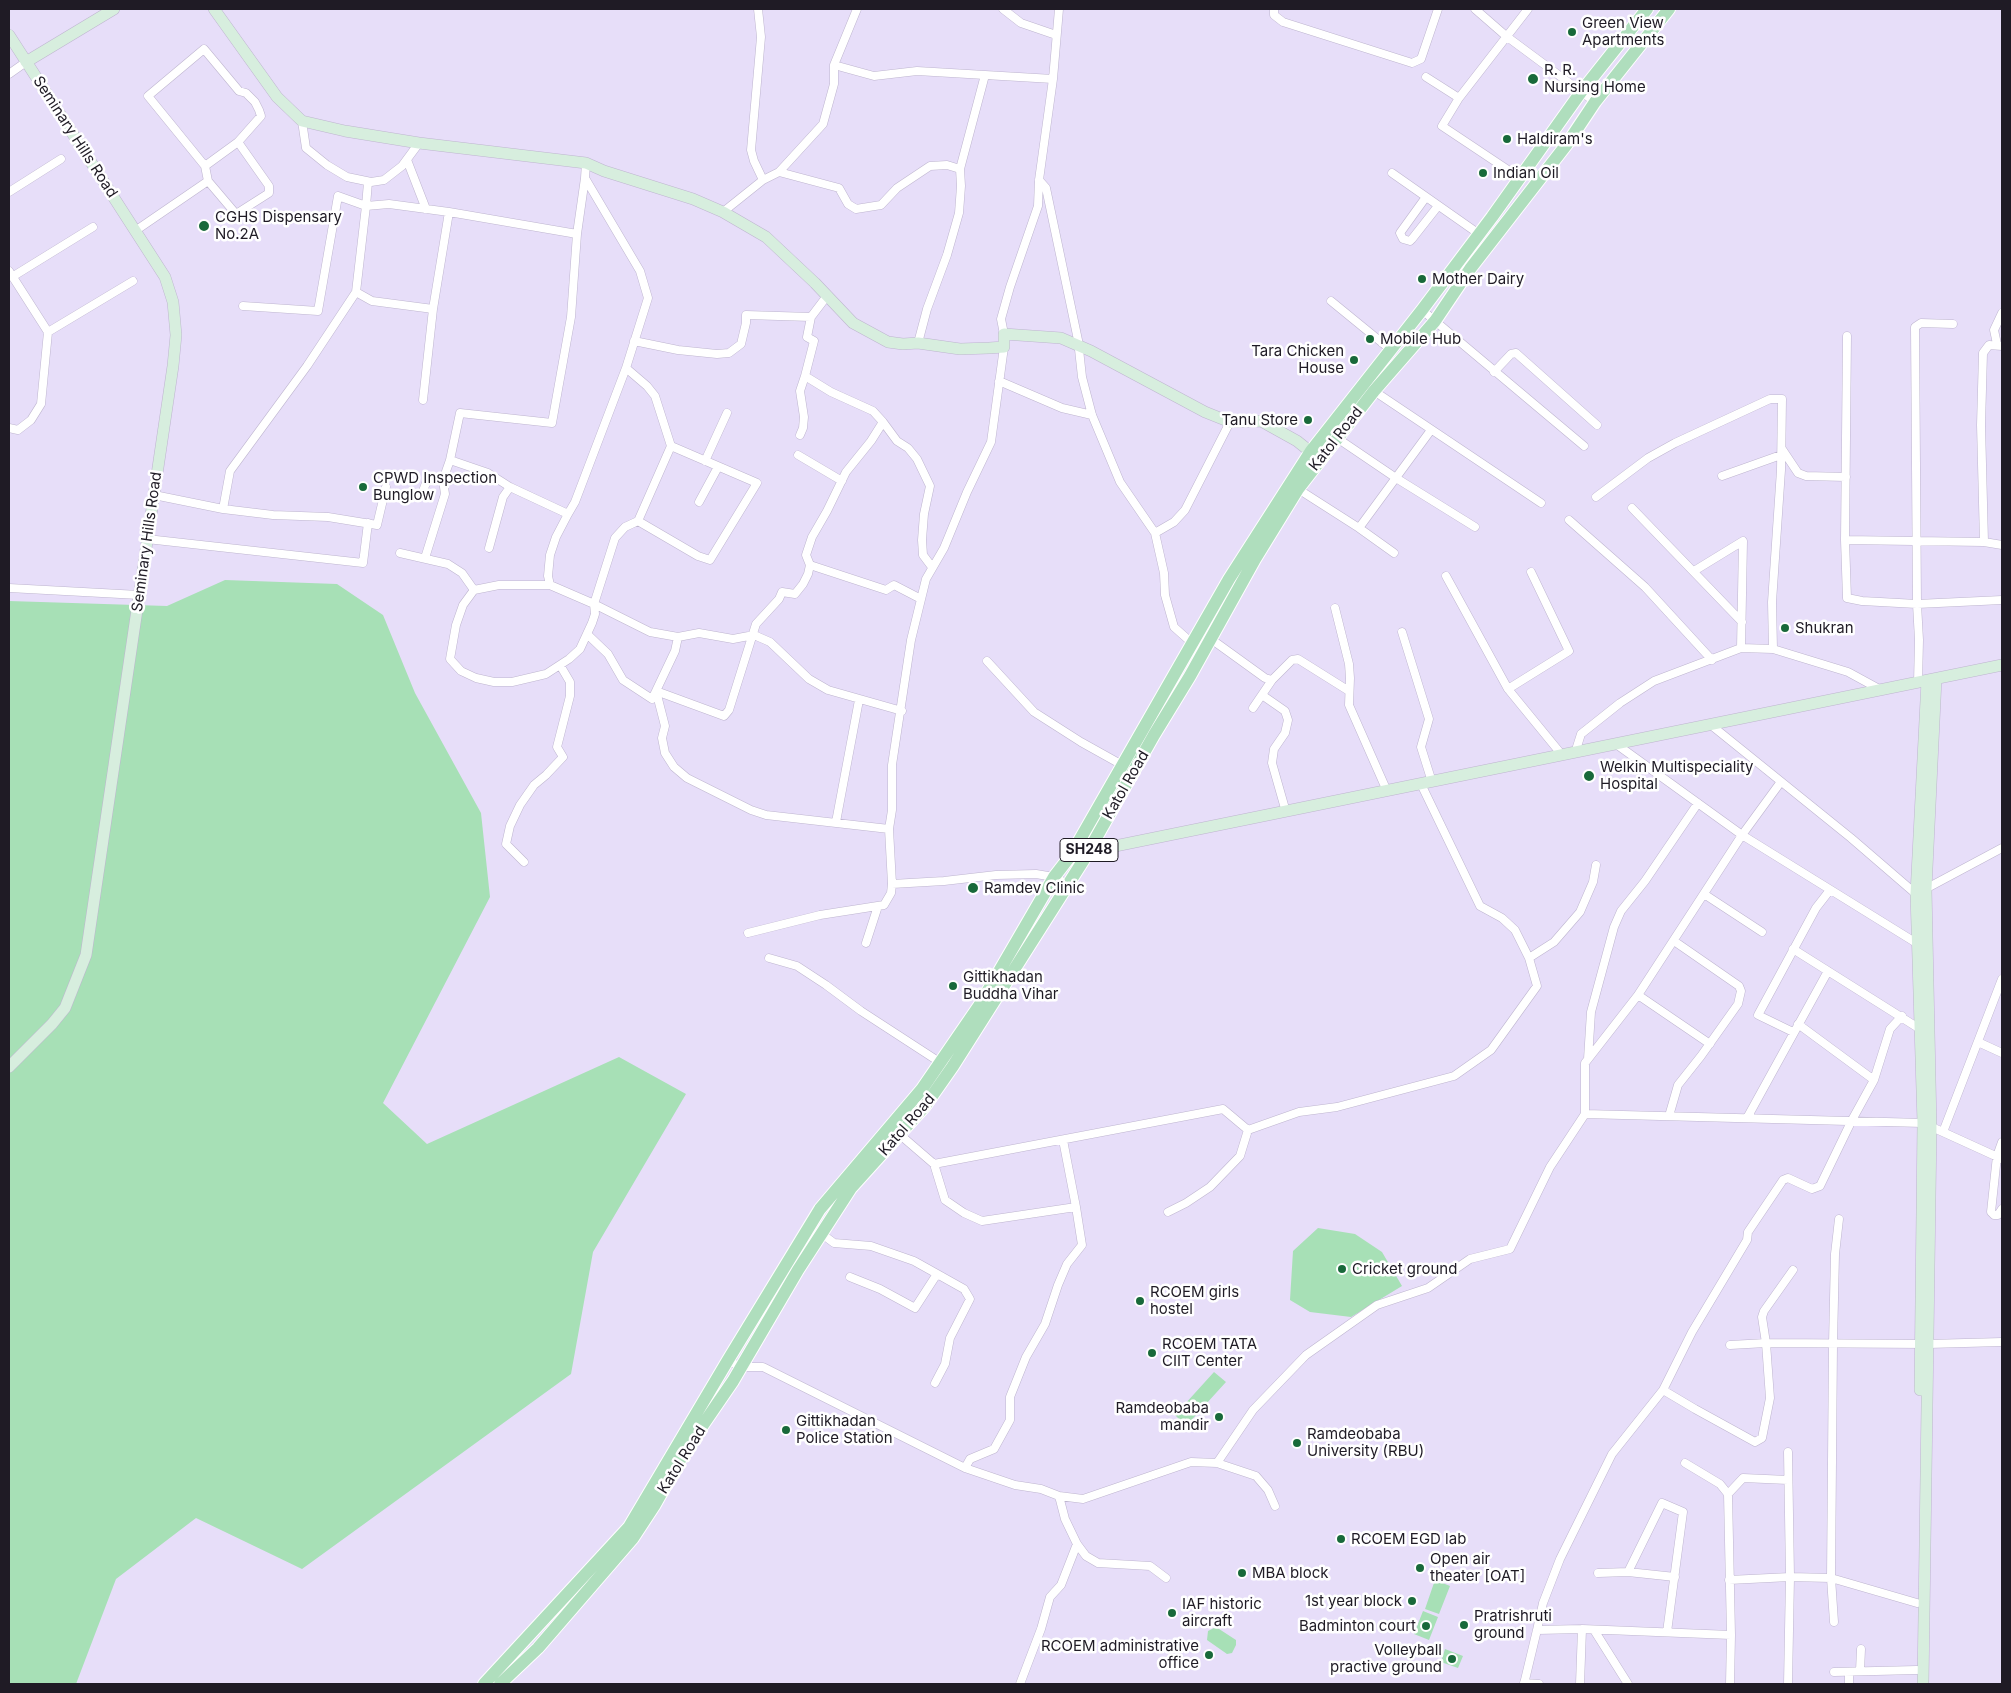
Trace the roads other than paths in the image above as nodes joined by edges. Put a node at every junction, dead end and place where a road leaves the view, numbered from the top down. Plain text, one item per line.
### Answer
1 (114, 9) edge
2 (214, 9) edge
3 (758, 9) edge
4 (857, 9) edge
5 (1004, 9) edge
6 (1059, 9) edge
7 (1274, 9) edge
8 (1438, 9) edge
9 (1475, 9) edge
10 (1528, 9) edge
11 (1647, 9) edge
12 (1669, 9) edge
13 (9, 35) edge
14 (1056, 35) junction
15 (1506, 36) junction
16 (26, 62) junction
17 (834, 65) junction
18 (9, 74) edge
19 (985, 75) junction
20 (1426, 77) dead end
21 (1053, 79) junction
22 (1582, 92) junction
23 (1460, 98) junction
24 (1595, 102) junction
25 (302, 121) junction
26 (238, 142) junction
27 (419, 143) junction
28 (61, 159) dead end
29 (407, 160) junction
30 (586, 163) junction
31 (205, 166) junction
32 (960, 169) junction
33 (780, 172) junction
34 (1392, 173) dead end
35 (585, 178) junction
36 (1520, 178) junction
37 (208, 180) junction
38 (763, 180) junction
39 (1039, 180) junction
40 (368, 182) junction
41 (9, 192) edge
42 (1426, 197) junction
43 (366, 206) junction
44 (1438, 206) junction
45 (426, 209) junction
46 (449, 212) junction
47 (723, 212) junction
48 (93, 227) dead end
49 (135, 231) junction
50 (577, 234) junction
51 (1479, 234) junction
52 (10, 274) edge
53 (134, 281) dead end
54 (356, 292) junction
55 (826, 296) junction
56 (1331, 302) dead end
57 (243, 306) dead end
58 (433, 310) junction
59 (1422, 310) junction
60 (2002, 313) edge
61 (810, 317) junction
62 (1435, 321) junction
63 (1953, 324) dead end
64 (48, 332) junction
65 (1004, 334) junction
66 (1847, 336) dead end
67 (634, 342) junction
68 (918, 343) junction
69 (1078, 344) junction
70 (2000, 345) edge
71 (1004, 347) junction
72 (1392, 350) junction
73 (626, 368) junction
74 (1494, 372) junction
75 (805, 376) junction
76 (999, 381) junction
77 (1374, 390) junction
78 (423, 400) dead end
79 (727, 413) dead end
80 (1092, 415) junction
81 (883, 422) junction
82 (1230, 422) junction
83 (1597, 425) dead end
84 (9, 428) edge
85 (1431, 430) junction
86 (800, 435) dead end
87 (1337, 438) junction
88 (671, 446) junction
89 (1584, 446) dead end
90 (1782, 452) junction
91 (798, 455) dead end
92 (1316, 456) junction
93 (450, 460) junction
94 (705, 461) junction
95 (718, 467) junction
96 (1722, 476) dead end
97 (1846, 477) junction
98 (1396, 478) junction
99 (443, 480) junction
100 (842, 481) junction
101 (386, 487) dead end
102 (510, 487) junction
103 (1298, 489) junction
104 (423, 491) dead end
105 (154, 495) junction
106 (1596, 498) dead end
107 (698, 502) dead end
108 (1542, 503) dead end
109 (223, 508) junction
110 (1632, 508) dead end
111 (568, 514) junction
112 (1569, 520) dead end
113 (638, 521) junction
114 (368, 523) junction
115 (1475, 527) dead end
116 (1359, 528) junction
117 (1155, 533) junction
118 (148, 539) junction
119 (1845, 540) junction
120 (1916, 542) junction
121 (1984, 542) junction
122 (2002, 544) edge
123 (489, 548) dead end
124 (400, 553) dead end
125 (1394, 553) dead end
126 (425, 558) junction
127 (810, 565) junction
128 (932, 567) junction
129 (1694, 571) junction
130 (1531, 572) dead end
131 (1446, 576) dead end
132 (550, 584) junction
133 (9, 588) edge
134 (474, 590) junction
135 (139, 595) junction
136 (921, 599) junction
137 (2002, 600) edge
138 (594, 604) junction
139 (1917, 604) junction
140 (1336, 608) dead end
141 (1742, 622) junction
142 (1402, 632) dead end
143 (587, 634) junction
144 (754, 635) junction
145 (678, 637) junction
146 (1192, 643) junction
147 (1208, 644) junction
148 (1741, 648) junction
149 (1773, 649) junction
150 (1712, 660) junction
151 (986, 661) dead end
152 (560, 665) junction
153 (2002, 665) edge
154 (1272, 680) junction
155 (1927, 681) junction
156 (1508, 689) junction
157 (1881, 690) junction
158 (656, 691) junction
159 (1349, 691) junction
160 (1262, 695) junction
161 (859, 700) junction
162 (1253, 708) dead end
163 (902, 711) junction
164 (1711, 725) junction
165 (1616, 744) junction
166 (1574, 753) junction
167 (1562, 756) junction
168 (1124, 766) junction
169 (1426, 783) junction
170 (1780, 783) junction
171 (1387, 791) junction
172 (1698, 803) junction
173 (1286, 812) junction
174 (836, 822) junction
175 (889, 829) junction
176 (1742, 834) junction
177 (2002, 848) edge
178 (1088, 852) junction
179 (1071, 855) junction
180 (524, 862) dead end
181 (1596, 865) dead end
182 (1054, 877) junction
183 (892, 884) junction
184 (1068, 884) junction
185 (1830, 890) junction
186 (1921, 891) junction
187 (1704, 894) junction
188 (878, 906) junction
189 (1762, 932) dead end
190 (748, 933) dead end
191 (1674, 941) junction
192 (866, 943) dead end
193 (1918, 944) junction
194 (1793, 949) junction
195 (769, 958) dead end
196 (1529, 958) junction
197 (1828, 971) junction
198 (2002, 979) edge
199 (1638, 995) junction
200 (1999, 999) edge
201 (1902, 1016) junction
202 (1798, 1024) junction
203 (1920, 1028) junction
204 (1793, 1032) junction
205 (1978, 1042) junction
206 (1710, 1044) junction
207 (2002, 1053) edge
208 (1588, 1059) junction
209 (941, 1063) junction
210 (9, 1067) edge
211 (1874, 1080) junction
212 (1585, 1114) junction
213 (1668, 1116) junction
214 (1747, 1118) junction
215 (1852, 1120) junction
216 (1927, 1125) junction
217 (895, 1130) junction
218 (1248, 1130) junction
219 (1943, 1132) junction
220 (1063, 1140) junction
221 (2002, 1142) edge
222 (1999, 1157) edge
223 (934, 1164) junction
224 (1076, 1207) junction
225 (2002, 1209) edge
226 (1168, 1212) dead end
227 (1840, 1219) dead end
228 (822, 1234) junction
229 (1793, 1270) dead end
230 (937, 1274) junction
231 (850, 1277) dead end
232 (2002, 1342) edge
233 (1766, 1343) junction
234 (1833, 1344) junction
235 (1924, 1344) junction
236 (1730, 1345) dead end
237 (728, 1360) junction
238 (740, 1367) junction
239 (935, 1383) dead end
240 (1663, 1390) junction
241 (1788, 1452) dead end
242 (1217, 1462) junction
243 (1685, 1463) dead end
244 (965, 1468) junction
245 (1788, 1480) junction
246 (1728, 1494) junction
247 (1059, 1496) junction
248 (1275, 1506) dead end
249 (1077, 1544) junction
250 (1628, 1572) junction
251 (1598, 1573) dead end
252 (1675, 1577) junction
253 (1790, 1577) junction
254 (1166, 1578) dead end
255 (1831, 1578) junction
256 (1729, 1580) junction
257 (1918, 1603) junction
258 (1834, 1622) dead end
259 (1582, 1629) junction
260 (1537, 1630) junction
261 (1594, 1630) junction
262 (1668, 1632) junction
263 (1732, 1635) junction
264 (1861, 1649) dead end
265 (1917, 1670) junction
266 (1860, 1671) junction
267 (1834, 1672) dead end
268 (1849, 1672) junction
269 (1524, 1683) edge
270 (484, 1684) edge
271 (500, 1684) edge
272 (1020, 1684) edge
273 (1539, 1684) edge
274 (1580, 1684) edge
275 (1628, 1684) edge
276 (1730, 1684) edge
277 (1788, 1684) edge
278 (1849, 1684) edge
279 (1917, 1684) edge
280 (1923, 1684) edge

1 - 16 street
2 - 25 street
3 - 38 street
4 - 17 street
5 - 14 street
6 - 14 street
7 - 8 street
9 - 15 street
10 - 15 street
11 - 22 main road, Katol Road / SH248
12 - 24 main road, Katol Road / SH248
13 - 16 street, Seminary Hills Road
14 - 21 street
15 - 22 street
15 - 23 street
16 - 18 street
16 - 49 street, Seminary Hills Road
17 - 19 street
17 - 33 street
19 - 21 street
19 - 32 street
20 - 23 street
21 - 39 street
22 - 24 street
22 - 36 main road, Katol Road / SH248
23 - 36 street
24 - 62 main road, Katol Road / SH248
25 - 27 street
25 - 40 street
26 - 31 street
26 - 31 street
26 - 37 street
27 - 29 street
27 - 30 street
28 - 41 street
29 - 40 street
29 - 45 street
30 - 35 street
30 - 47 street
31 - 37 street
32 - 33 street
32 - 68 street
33 - 38 street
34 - 42 street
35 - 50 street
35 - 67 street
36 - 51 main road, Katol Road / SH248
37 - 49 street
38 - 47 street
39 - 65 street
39 - 69 street
40 - 43 street
42 - 44 street
42 - 44 street
43 - 45 street
43 - 54 street
43 - 57 street
44 - 51 street
45 - 46 street
46 - 50 street
46 - 58 street
47 - 55 street
48 - 52 street
49 - 105 street, Seminary Hills Road
50 - 93 street
51 - 59 main road, Katol Road / SH248
52 - 64 street
53 - 64 street
54 - 58 street
54 - 109 street
55 - 61 street
55 - 68 street
56 - 72 street
58 - 78 street
59 - 62 street
59 - 72 main road, Katol Road / SH248
60 - 70 street
61 - 67 street
61 - 75 street
62 - 74 street
62 - 77 main road, Katol Road / SH248
63 - 120 street
64 - 84 street
65 - 69 street
65 - 71 street
66 - 97 street
67 - 73 street
68 - 71 street
69 - 80 street
69 - 82 street
70 - 121 street
71 - 76 street
72 - 92 main road, Katol Road / SH248
73 - 88 street
73 - 111 street
74 - 83 street
74 - 89 street
75 - 81 street
75 - 86 street
76 - 80 street
76 - 128 street
77 - 85 street
77 - 87 main road, Katol Road / SH248
79 - 94 street
80 - 117 street
81 - 100 street
81 - 128 street
82 - 92 street
82 - 117 street
85 - 98 street
85 - 108 street
87 - 92 main road, Katol Road / SH248
87 - 98 street
88 - 94 street
88 - 113 street
90 - 96 street
90 - 97 street
90 - 106 street
90 - 149 street
91 - 100 street
92 - 103 main road, Katol Road / SH248
92 - 146 main road, Katol Road / SH248
93 - 99 street
93 - 102 street
94 - 95 street
95 - 107 street
95 - 113 street
97 - 119 street
98 - 115 street
98 - 116 street
99 - 104 street
99 - 126 street
100 - 127 street
101 - 114 street
102 - 111 street
102 - 123 street
103 - 116 street
103 - 147 main road, Katol Road / SH248
105 - 109 street
105 - 118 street, Seminary Hills Road
109 - 114 street
110 - 129 street
111 - 132 street
112 - 150 street
113 - 138 street
114 - 118 street
116 - 125 street
117 - 146 street
118 - 135 street, Seminary Hills Road
119 - 120 street
119 - 139 street
120 - 121 street
120 - 139 street
121 - 122 street
124 - 126 street
126 - 134 street
127 - 136 street
127 - 144 street
128 - 136 street
129 - 141 street
129 - 141 street
130 - 156 street
131 - 156 street
132 - 134 street
132 - 138 street
133 - 135 street
134 - 152 street
135 - 210 street, Seminary Hills Road
136 - 163 street
137 - 139 street
138 - 143 street
138 - 145 street
139 - 155 street
140 - 159 street
141 - 148 street
142 - 169 street
143 - 152 street
143 - 158 street
144 - 145 street
144 - 158 street
144 - 161 street
145 - 158 street
146 - 147 main road
146 - 168 main road, Katol Road / SH248
147 - 154 street
147 - 178 main road, Katol Road / SH248
148 - 149 street
148 - 150 street
149 - 157 street
150 - 166 street
151 - 168 street
152 - 180 street
153 - 155 street
154 - 159 street
154 - 160 street
155 - 157 street
155 - 186 street
156 - 167 street
157 - 164 street
158 - 174 street
159 - 171 street
160 - 162 street
160 - 173 street
161 - 163 street
161 - 174 street
163 - 175 street
164 - 165 street
164 - 170 street
165 - 166 street
165 - 172 street
166 - 167 street
167 - 169 street
168 - 179 main road, Katol Road / SH248
169 - 171 street
169 - 196 street
170 - 176 street
170 - 186 street
171 - 173 street
172 - 176 street
172 - 208 street
173 - 178 street
174 - 175 street
175 - 183 street
176 - 185 street
176 - 187 street
177 - 186 street
178 - 179 street
178 - 184 main road, Katol Road / SH248
179 - 182 main road, Katol Road / SH248
181 - 196 street
182 - 183 street
182 - 184 street
182 - 209 main road, Katol Road / SH248
183 - 188 street
184 - 217 main road, Katol Road / SH248
185 - 193 street
185 - 194 street
186 - 193 street
186 - 216 street
187 - 189 street
187 - 191 street
188 - 190 street
188 - 192 street
191 - 199 street
191 - 206 street
193 - 203 street
194 - 197 street
194 - 204 street
195 - 209 street
196 - 218 street
197 - 201 street
197 - 202 street
198 - 200 street
199 - 206 street
199 - 208 street
200 - 205 street
201 - 203 street
201 - 211 street
202 - 204 street
202 - 211 street
203 - 216 street
204 - 214 street
205 - 207 street
205 - 219 street
206 - 213 street
208 - 212 street
209 - 217 main road, Katol Road / SH248
211 - 215 street
212 - 213 street
212 - 242 street
213 - 214 street
214 - 215 street
215 - 216 street
215 - 240 street
216 - 219 street
216 - 235 street
217 - 223 street
217 - 228 main road, Katol Road / SH248
217 - 237 main road, Katol Road / SH248
218 - 220 street
218 - 226 street
219 - 222 street
220 - 223 street
220 - 224 street
221 - 222 street
222 - 225 street
223 - 224 street
224 - 244 street
227 - 234 street
228 - 230 street
228 - 238 main road, Katol Road / SH248
229 - 233 street
230 - 231 street
230 - 239 street
232 - 235 street
233 - 234 street
233 - 236 street
233 - 240 street
234 - 235 street
234 - 255 street
235 - 257 street
235 - 280 street
237 - 238 street
237 - 270 main road, Katol Road / SH248
238 - 244 street
238 - 271 main road, Katol Road / SH248
240 - 260 street
241 - 245 street
242 - 247 street
242 - 248 street
243 - 246 street
244 - 247 street
245 - 246 street
245 - 253 street
246 - 256 street
247 - 249 street
249 - 254 street
249 - 272 street
250 - 251 street
250 - 252 street
250 - 252 street
252 - 262 street
253 - 255 street
253 - 256 street
253 - 277 street
255 - 257 street
255 - 258 street
256 - 263 street
257 - 265 street
259 - 260 street
259 - 261 street
259 - 274 street
260 - 269 street
261 - 262 street
261 - 275 street
262 - 263 street
263 - 276 street
264 - 266 street
265 - 266 street
265 - 279 street
266 - 268 street
267 - 268 street
268 - 278 street
269 - 273 street

